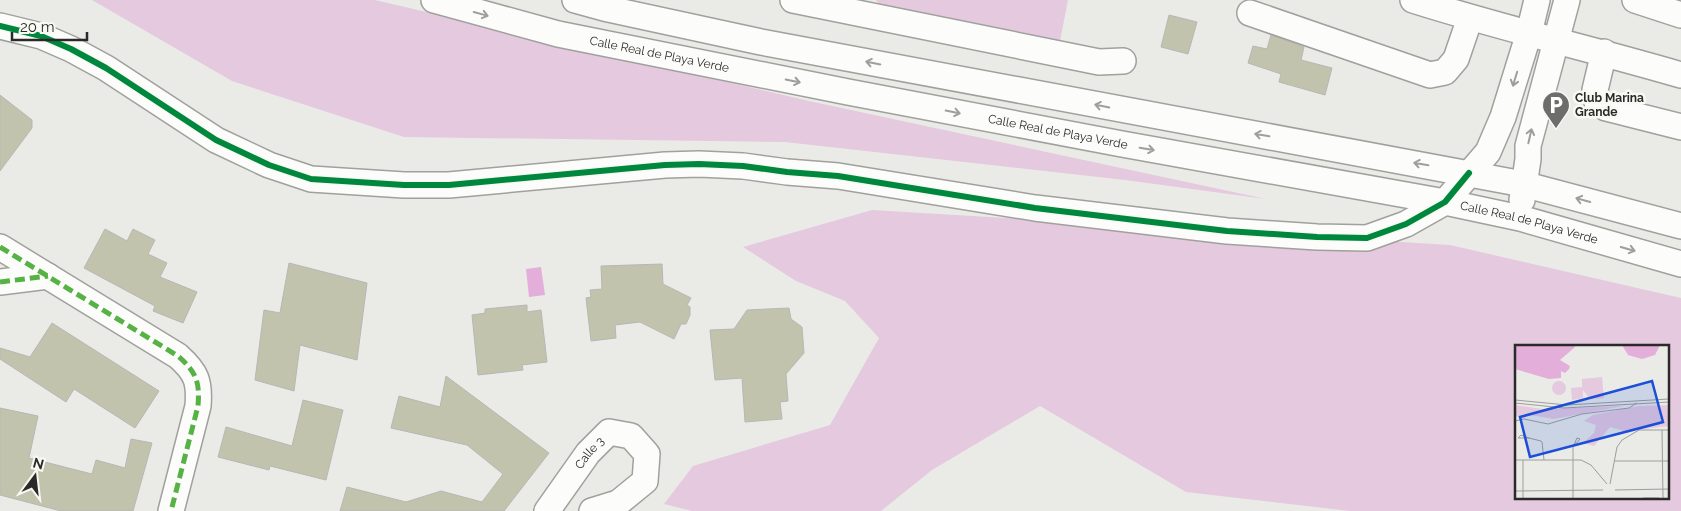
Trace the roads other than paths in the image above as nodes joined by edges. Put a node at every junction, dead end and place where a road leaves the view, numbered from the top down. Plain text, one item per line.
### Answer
1 (575, 0) edge
2 (793, 0) edge
3 (1413, 0) edge
4 (1538, 0) edge
5 (1567, 0) edge
6 (1636, 0) edge
7 (448, 2) edge
8 (604, 8) junction
9 (1250, 13) dead end
10 (1681, 15) edge
11 (1470, 18) junction
12 (0, 26) edge
13 (1529, 33) junction
14 (597, 42) junction
15 (761, 42) junction
16 (1556, 42) junction
17 (1604, 52) junction
18 (1123, 60) dead end
19 (909, 70) junction
20 (755, 73) junction
21 (1681, 75) edge
22 (1055, 97) junction
23 (900, 102) junction
24 (1681, 128) edge
25 (1048, 130) junction
26 (1469, 173) junction
27 (1524, 184) junction
28 (1446, 202) junction
29 (1520, 218) junction
30 (1681, 226) edge
31 (0, 247) edge
32 (1681, 264) edge
33 (48, 276) junction
34 (0, 282) edge
35 (172, 511) edge
36 (547, 511) edge
37 (592, 511) edge

1 - 8 street
2 - 18 street
3 - 11 street
4 - 13 street
5 - 16 street
6 - 10 street
7 -> 14 street, Calle Real de Playa Verde
8 - 14 street
8 - 15 street
9 - 11 street
11 - 13 street
12 - 28 street
13 - 16 street
13 -> 26 street
14 - 20 street, Calle Real de Playa Verde
19 -> 15 street
15 - 20 street
16 - 17 street
27 -> 16 street
17 - 21 street
17 - 24 street
19 - 22 street
19 - 23 street
20 -> 23 street, Calle Real de Playa Verde
22 - 25 street
26 -> 22 street
23 -> 25 street, Calle Real de Playa Verde
25 -> 28 street, Calle Real de Playa Verde
26 - 27 street
26 - 28 street
27 - 29 street
30 -> 27 street
28 - 29 street, Calle Real de Playa Verde
29 -> 32 street, Calle Real de Playa Verde
31 - 33 street
33 - 34 street
33 - 35 street
36 - 37 street, Calle 3

